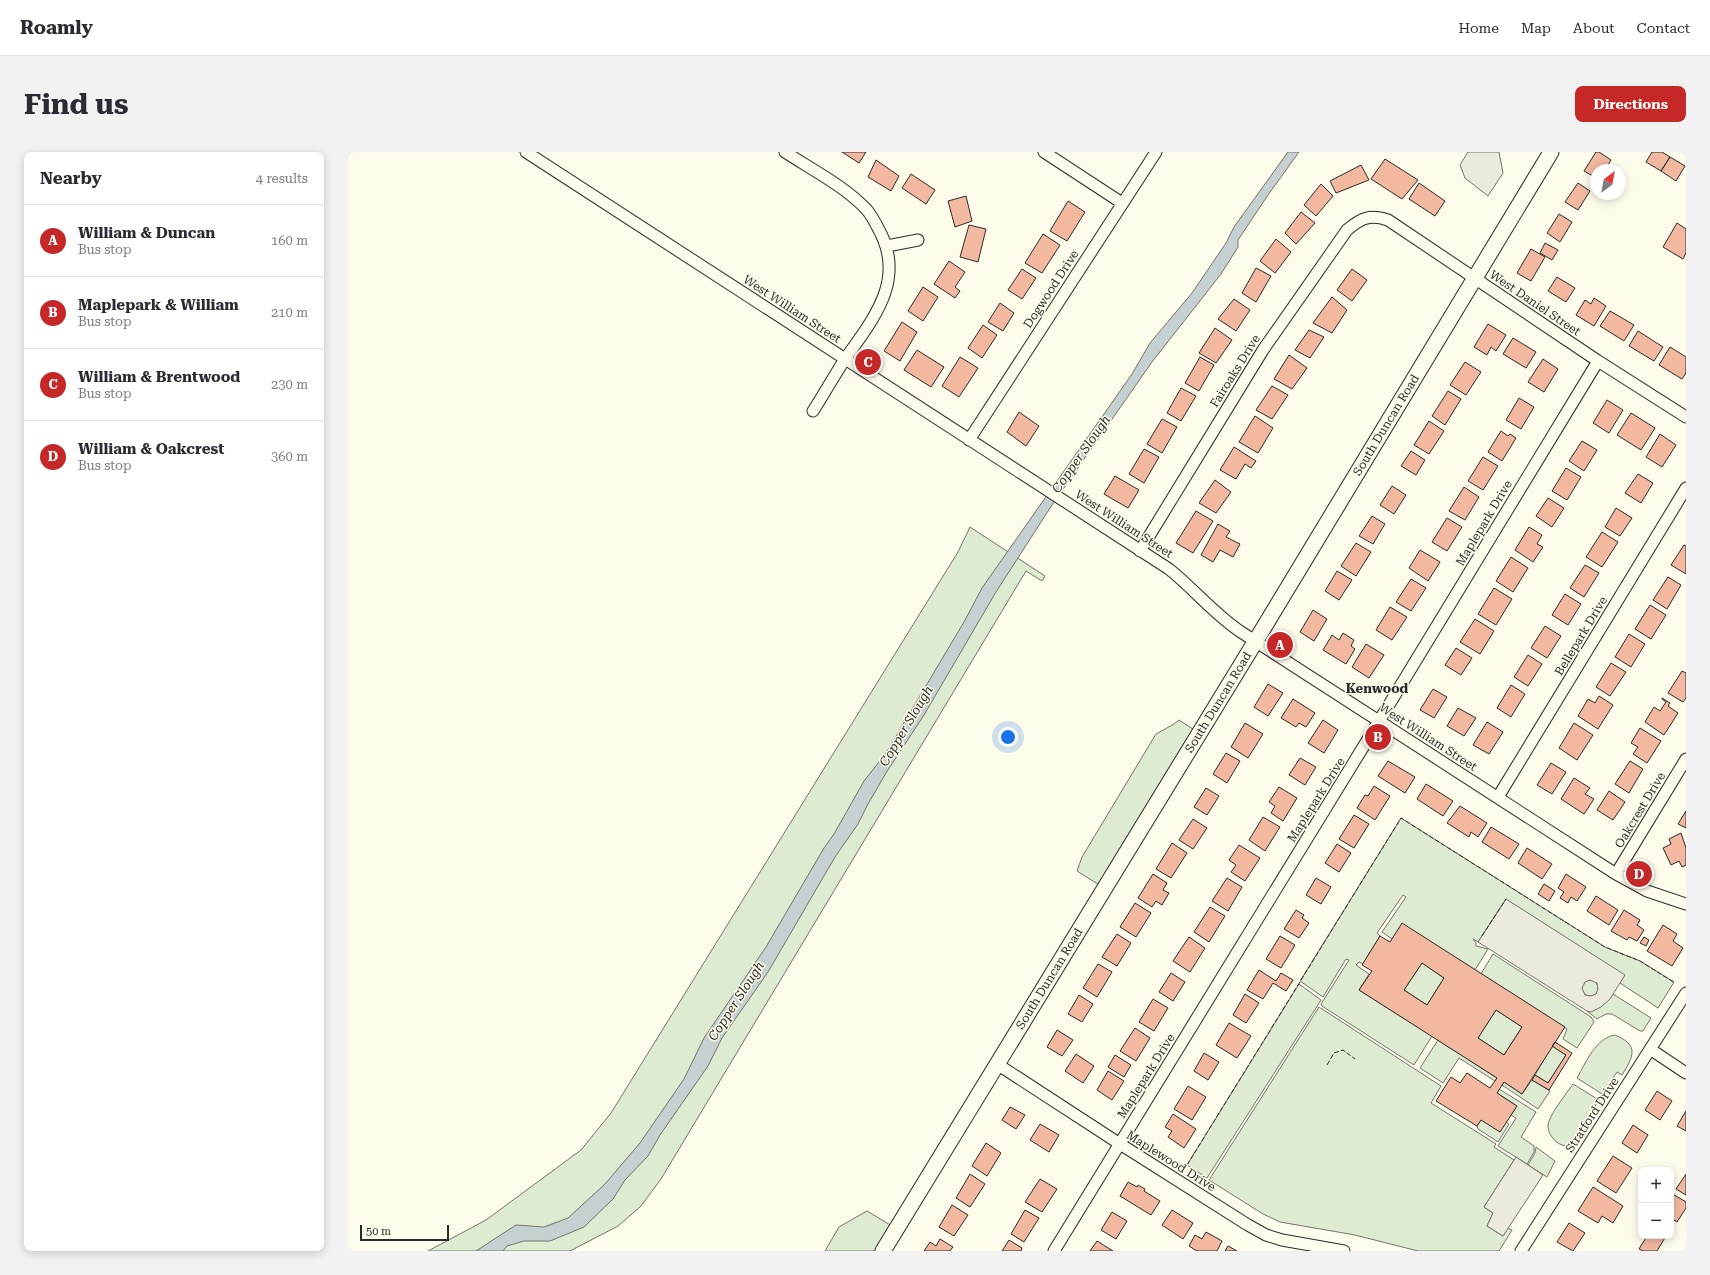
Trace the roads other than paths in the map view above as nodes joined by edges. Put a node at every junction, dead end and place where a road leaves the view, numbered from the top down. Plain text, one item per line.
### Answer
1 (526, 152) edge
2 (785, 152) edge
3 (1044, 152) edge
4 (1156, 152) edge
5 (1551, 152) edge
6 (1122, 204) junction
7 (1368, 217) joint
8 (918, 240) dead end
9 (887, 246) junction
10 (1474, 278) junction
11 (845, 359) junction
12 (1598, 361) junction
13 (813, 411) dead end
14 (1686, 417) edge
15 (969, 440) junction
16 (1686, 488) edge
17 (1140, 551) junction
18 (1255, 641) junction
19 (1380, 721) junction
20 (1686, 759) edge
21 (1498, 798) junction
22 (1616, 874) junction
23 (1686, 904) edge
24 (1686, 993) edge
25 (1650, 1049) junction
26 (997, 1064) junction
27 (1686, 1073) edge
28 (1120, 1144) junction
29 (883, 1251) edge
30 (1054, 1251) edge
31 (1344, 1251) edge
32 (1521, 1251) edge

1 - 11 street, West William Street
2 - 9 street
3 - 6 street
4 - 6 street, Dogwood Drive
5 - 10 main road, South Duncan Road
6 - 15 street, Dogwood Drive
7 - 10 street, West Daniel Street
7 - 17 street, Fairoaks Drive
8 - 9 street
9 - 11 street
10 - 12 street, West Daniel Street
10 - 18 main road, South Duncan Road
11 - 13 street
11 - 15 street, West William Street
12 - 14 street, West Daniel Street
12 - 19 street, Maplepark Drive
15 - 17 street, West William Street
16 - 21 street, Bellepark Drive
17 - 18 street, West William Street
18 - 19 street, West William Street
18 - 26 main road, South Duncan Road
19 - 21 street, West William Street
19 - 28 street, Maplepark Drive
20 - 22 street, Oakcrest Drive
21 - 22 street, West William Street
22 - 23 street, West William Street
24 - 25 street, Stratford Drive
25 - 27 street
25 - 32 street, Stratford Drive
26 - 28 street, Maplewood Drive
26 - 29 main road, South Duncan Road
28 - 30 street, Maplepark Drive
28 - 31 street, Maplewood Drive

